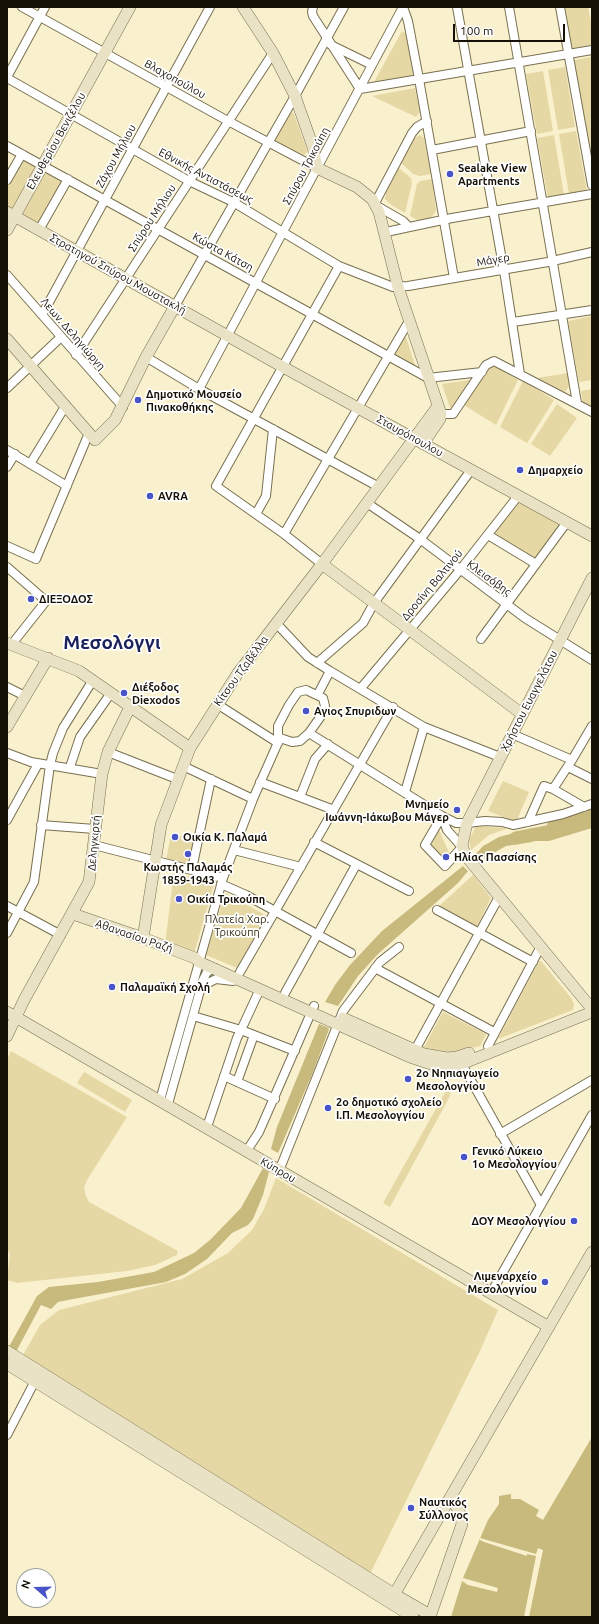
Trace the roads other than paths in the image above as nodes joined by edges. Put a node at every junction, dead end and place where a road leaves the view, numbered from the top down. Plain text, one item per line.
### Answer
1 (22, 7) edge
2 (46, 7) edge
3 (130, 7) edge
4 (210, 7) edge
5 (243, 7) edge
6 (314, 7) edge
7 (344, 7) edge
8 (403, 7) edge
9 (457, 7) edge
10 (509, 7) edge
11 (560, 7) edge
12 (41, 17) junction
13 (327, 38) junction
14 (331, 46) junction
15 (592, 50) edge
16 (105, 52) junction
17 (273, 53) junction
18 (568, 55) junction
19 (519, 63) junction
20 (372, 65) junction
21 (469, 71) junction
22 (7, 78) edge
23 (419, 79) junction
24 (166, 87) junction
25 (360, 89) junction
26 (295, 96) junction
27 (71, 114) junction
28 (228, 121) junction
29 (427, 121) junction
30 (531, 131) junction
31 (481, 140) junction
32 (269, 141) junction
33 (7, 146) edge
34 (133, 149) junction
35 (432, 150) junction
36 (22, 154) junction
37 (43, 165) junction
38 (317, 168) junction
39 (68, 179) junction
40 (7, 180) edge
41 (189, 181) junction
42 (592, 186) edge
43 (592, 194) edge
44 (105, 200) junction
45 (233, 202) junction
46 (544, 203) junction
47 (376, 204) junction
48 (493, 212) junction
49 (11, 214) edge
50 (444, 220) junction
51 (409, 227) junction
52 (158, 229) junction
53 (7, 230) edge
54 (39, 230) junction
55 (284, 231) junction
56 (386, 232) junction
57 (77, 251) junction
58 (592, 252) edge
59 (205, 255) junction
60 (554, 261) junction
61 (340, 266) junction
62 (503, 269) junction
63 (7, 275) edge
64 (126, 278) junction
65 (454, 278) junction
66 (256, 283) junction
67 (398, 287) junction
68 (175, 306) junction
69 (592, 310) edge
70 (313, 314) junction
71 (562, 314) junction
72 (42, 315) junction
73 (409, 321) junction
74 (512, 322) junction
75 (228, 336) junction
76 (61, 337) junction
77 (7, 339) edge
78 (76, 355) junction
79 (389, 356) junction
80 (146, 357) junction
81 (30, 365) junction
82 (283, 367) junction
83 (482, 372) junction
84 (520, 374) junction
85 (428, 378) junction
86 (7, 388) edge
87 (199, 389) junction
88 (577, 403) junction
89 (66, 405) junction
90 (122, 407) junction
91 (360, 408) junction
92 (439, 410) junction
93 (592, 412) edge
94 (255, 419) junction
95 (273, 429) junction
96 (92, 436) junction
97 (419, 441) junction
98 (7, 450) edge
99 (15, 454) junction
100 (329, 460) junction
101 (30, 464) junction
102 (7, 467) edge
103 (471, 470) junction
104 (67, 486) junction
105 (379, 487) junction
106 (518, 496) junction
107 (367, 503) junction
108 (256, 514) junction
109 (567, 522) junction
110 (284, 534) junction
111 (488, 535) junction
112 (592, 536) edge
113 (420, 539) junction
114 (7, 546) edge
115 (322, 564) junction
116 (536, 564) junction
117 (7, 567) edge
118 (460, 570) junction
119 (592, 578) edge
120 (374, 603) junction
121 (506, 604) junction
122 (276, 623) junction
123 (409, 630) junction
124 (481, 639) dead end
125 (560, 641) junction
126 (9, 643) edge
127 (48, 658) junction
128 (592, 660) edge
129 (317, 663) junction
130 (330, 671) junction
131 (93, 680) junction
132 (7, 687) edge
133 (361, 688) junction
134 (111, 693) junction
135 (318, 694) junction
136 (25, 696) junction
137 (217, 704) junction
138 (130, 707) junction
139 (393, 708) junction
140 (522, 714) junction
141 (592, 726) edge
142 (7, 727) edge
143 (424, 727) junction
144 (309, 733) junction
145 (512, 734) junction
146 (279, 740) junction
147 (328, 744) junction
148 (190, 748) junction
149 (108, 752) junction
150 (7, 753) edge
151 (500, 757) junction
152 (572, 760) junction
153 (360, 763) junction
154 (38, 764) junction
155 (50, 765) junction
156 (183, 766) junction
157 (70, 767) junction
158 (568, 767) junction
159 (102, 774) junction
160 (211, 779) junction
161 (592, 779) edge
162 (177, 780) junction
163 (260, 782) junction
164 (553, 789) junction
165 (405, 792) junction
166 (300, 797) junction
167 (253, 799) junction
168 (588, 806) edge
169 (334, 810) junction
170 (442, 816) junction
171 (7, 819) edge
172 (528, 822) junction
173 (466, 823) junction
174 (41, 825) junction
175 (95, 829) junction
176 (314, 842) junction
177 (94, 845) junction
178 (234, 850) junction
179 (463, 851) junction
180 (155, 859) junction
181 (356, 864) junction
182 (301, 867) junction
183 (192, 869) junction
184 (222, 881) junction
185 (409, 891) dead end
186 (499, 897) junction
187 (7, 906) edge
188 (437, 910) dead end
189 (276, 911) junction
190 (18, 912) junction
191 (73, 914) junction
192 (7, 933) edge
193 (479, 933) junction
194 (317, 934) junction
195 (61, 935) junction
196 (143, 938) junction
197 (399, 947) dead end
198 (540, 948) junction
199 (351, 952) dead end
200 (198, 959) junction
201 (533, 962) junction
202 (215, 968) junction
203 (375, 968) junction
204 (240, 972) junction
205 (202, 986) junction
206 (259, 991) junction
207 (285, 993) junction
208 (440, 1003) junction
209 (312, 1009) junction
210 (591, 1009) edge
211 (12, 1014) edge
212 (193, 1016) junction
213 (339, 1020) junction
214 (242, 1030) junction
215 (494, 1032) junction
216 (254, 1035) junction
217 (7, 1036) edge
218 (488, 1046) junction
219 (295, 1050) junction
220 (415, 1050) junction
221 (460, 1060) junction
222 (224, 1076) junction
223 (592, 1080) edge
224 (237, 1082) junction
225 (274, 1099) junction
226 (164, 1102) junction
227 (592, 1115) edge
228 (207, 1127) junction
229 (500, 1134) junction
230 (246, 1152) junction
231 (279, 1171) junction
232 (541, 1205) junction
233 (592, 1252) edge
234 (491, 1293) junction
235 (549, 1327) junction
236 (10, 1359) edge
237 (37, 1377) junction
238 (7, 1435) edge
239 (451, 1496) junction
240 (392, 1599) junction
241 (430, 1616) edge
242 (413, 1617) edge

1 - 12 street, Βλαχοπούλου
2 - 12 street
3 - 16 street, Ελευθερίου Βενιζέλου
4 - 24 street, Ζάχου Μήλιου
5 - 17 street
6 - 13 street
7 - 13 street
8 - 20 street, Σπύρου Τρικούπη
8 - 23 street
9 - 21 street
10 - 19 street
11 - 18 street
12 - 16 street, Βλαχοπούλου
12 - 22 street
13 - 14 street
13 - 26 street
14 - 20 street
14 - 25 street
15 - 18 street
16 - 24 street, Βλαχοπούλου
16 - 27 street, Ελευθερίου Βενιζέλου
17 - 26 street
17 - 28 street, Σπύρου Μήλιου
18 - 19 street
18 - 42 street
19 - 21 street
19 - 30 street
20 - 25 street, Σπύρου Τρικούπη
21 - 23 street
21 - 31 street
22 - 27 street, Εθνικής Αντιστάσεως
23 - 25 street
23 - 29 street
24 - 28 street, Βλαχοπούλου
24 - 34 street, Ζάχου Μήλιου
25 - 38 street, Σπύρου Τρικούπη
26 - 32 street
26 - 38 street
27 - 34 street, Εθνικής Αντιστάσεως
27 - 37 street, Ελευθερίου Βενιζέλου
28 - 32 street, Βλαχοπούλου
28 - 41 street, Σπύρου Μήλιου
29 - 35 street
29 - 47 street
30 - 31 street
30 - 46 street
31 - 35 street
31 - 48 street
32 - 38 street, Βλαχοπούλου
32 - 45 street
33 - 36 street, Κώστα Κάτση
34 - 41 street, Εθνικής Αντιστάσεως
34 - 44 street, Ζάχου Μήλιου
35 - 50 street
36 - 37 street, Κώστα Κάτση
36 - 40 street
37 - 39 street, Κώστα Κάτση
37 - 49 street, Ελευθερίου Βενιζέλου
38 - 47 street
38 - 55 street, Σπύρου Τρικούπη
39 - 44 street, Κώστα Κάτση
39 - 54 street
41 - 45 street, Εθνικής Αντιστάσεως
41 - 52 street, Σπύρου Μήλιου
43 - 46 street
44 - 52 street, Κώστα Κάτση
44 - 57 street, Ζάχου Μήλιου
45 - 55 street, Εθνικής Αντιστάσεως
45 - 59 street
46 - 48 street
46 - 60 street
47 - 51 street
47 - 56 street
48 - 50 street
48 - 62 street
49 - 53 street, Ελευθερίου Βενιζέλου
49 - 54 street, Στρατηγού Σπύρου Μουστακλή
50 - 51 street
50 - 65 street
51 - 56 street
52 - 59 street, Κώστα Κάτση
52 - 64 street, Σπύρου Μήλιου
54 - 57 street, Στρατηγού Σπύρου Μουστακλή
55 - 61 street, Εθνικής Αντιστάσεως
55 - 66 street, Σπύρου Τρικούπη
56 - 67 street
57 - 64 street, Στρατηγού Σπύρου Μουστακλή
57 - 72 street, Ζάχου Μήλιου
58 - 60 street, Μάγερ
59 - 66 street, Κώστα Κάτση
59 - 68 street
60 - 62 street, Μάγερ
60 - 71 street
61 - 67 street, Εθνικής Αντιστάσεως
61 - 70 street
62 - 65 street, Μάγερ
62 - 74 street
63 - 72 street, Λεων. Δεληγιώργη
64 - 68 street, Στρατηγού Σπύρου Μουστακλή
64 - 78 street, Σπύρου Μήλιου
65 - 67 street, Μάγερ
66 - 70 street, Κώστα Κάτση
66 - 75 street, Σπύρου Τρικούπη
67 - 73 street
68 - 75 street, Στρατηγού Σπύρου Μουστακλή
68 - 80 street
69 - 71 street
70 - 79 street, Κώστα Κάτση
70 - 82 street
71 - 74 street
71 - 88 street
72 - 76 street, Λεων. Δεληγιώργη
73 - 79 street
73 - 85 street
74 - 84 street
75 - 82 street, Σταυρόπουλου
75 - 87 street, Σπύρου Τρικούπη
76 - 78 street, Λεων. Δεληγιώργη
76 - 81 street
77 - 81 street
78 - 90 street, Λεων. Δεληγιώργη
79 - 85 street, Κώστα Κάτση
79 - 91 street
80 - 87 street
80 - 90 street
81 - 86 street
81 - 89 street
82 - 91 street, Σταυρόπουλου
82 - 94 street
83 - 84 street
83 - 85 street
83 - 92 street
84 - 88 street
85 - 92 street
87 - 94 street
88 - 93 street
89 - 96 street
89 - 101 street
90 - 96 street
91 - 97 street, Σταυρόπουλου
91 - 100 street
92 - 97 street, Κίτσου Τζαβέλλα
94 - 95 street
94 - 108 street
95 - 100 street
95 - 108 street
96 - 104 street
97 - 103 street, Σταυρόπουλου
97 - 105 street, Κίτσου Τζαβέλλα
98 - 99 street
99 - 101 street
99 - 102 street
100 - 105 street
100 - 110 street
101 - 104 street
103 - 106 street, Σταυρόπουλου
103 - 113 street
104 - 114 street
105 - 107 street, Κίτσου Τζαβέλλα
106 - 109 street, Σταυρόπουλου
106 - 111 street, Δροσίνη Βαλτινού
107 - 113 street, Κλεισόβης
107 - 115 street, Κίτσου Τζαβέλλα
108 - 110 street
109 - 112 street, Σταυρόπουλου
109 - 116 street
110 - 115 street
111 - 116 street
111 - 118 street, Δροσίνη Βαλτινού
113 - 118 street, Κλεισόβης
113 - 120 street
115 - 120 street
115 - 122 street, Κίτσου Τζαβέλλα
116 - 121 street
117 - 126 street
118 - 121 street, Κλεισόβης
118 - 123 street, Δροσίνη Βαλτινού
119 - 125 street, Χρήστου Ευαγγελάτου
120 - 123 street
120 - 129 street
121 - 124 street
121 - 125 street, Κλεισόβης
122 - 129 street
122 - 137 street, Κίτσου Τζαβέλλα
123 - 133 street, Δροσίνη Βαλτινού
123 - 140 street
125 - 128 street, Κλεισόβης
125 - 140 street, Χρήστου Ευαγγελάτου
126 - 127 street
127 - 131 street
127 - 136 street
129 - 130 street
130 - 133 street
130 - 135 street
131 - 134 street
131 - 155 street
132 - 136 street
133 - 139 street
134 - 138 street
134 - 157 street
135 - 144 street
135 - 146 street
136 - 142 street
137 - 146 street
137 - 148 street, Κίτσου Τζαβέλλα
138 - 148 street
138 - 149 street, Δεληγκιρτή
139 - 143 street
139 - 153 street
140 - 145 street, Χρήστου Ευαγγελάτου
141 - 152 street
143 - 151 street
143 - 165 street
144 - 146 street
144 - 147 street
145 - 151 street, Χρήστου Ευαγγελάτου
145 - 152 street
146 - 163 street
147 - 153 street
147 - 166 street
148 - 156 street, Κίτσου Τζαβέλλα
149 - 159 street, Δεληγκιρτή
149 - 162 street
150 - 154 street
151 - 173 street, Χρήστου Ευαγγελάτου
152 - 158 street
153 - 165 street
153 - 169 street
154 - 155 street
154 - 171 street
155 - 157 street
155 - 174 street
156 - 160 street
156 - 162 street, Κίτσου Τζαβέλλα
157 - 159 street
158 - 161 street
158 - 164 street
159 - 175 street, Δεληγκιρτή
160 - 167 street
160 - 183 street
162 - 180 street, Κίτσου Τζαβέλλα
163 - 166 street
163 - 167 street
164 - 168 street
164 - 172 street
165 - 170 street
166 - 169 street
167 - 178 street
168 - 172 street
169 - 176 street
170 - 173 street
170 - 179 street
170 - 179 street
172 - 173 street
173 - 179 street, Χρήστου Ευαγγελάτου
174 - 175 street
174 - 190 street
175 - 177 street, Δεληγκιρτή
176 - 181 street
176 - 182 street
177 - 180 street
177 - 191 street, Δεληγκιρτή
178 - 182 street
178 - 184 street
179 - 186 street
180 - 183 street
180 - 196 street, Κίτσου Τζαβέλλα
181 - 185 street
181 - 194 street
182 - 189 street
183 - 184 street
184 - 189 street
184 - 200 street
186 - 193 street
186 - 198 street
187 - 190 street
188 - 193 street
189 - 194 street
189 - 204 street
190 - 192 street
190 - 195 street
191 - 195 street, Δεληγκιρτή
191 - 196 street, Αθανασίου Ραζή
193 - 201 street
193 - 208 street
194 - 199 street
194 - 207 street
195 - 211 street, Δεληγκιρτή
196 - 200 street, Αθανασίου Ραζή
197 - 203 street
198 - 201 street
198 - 210 street
200 - 202 street
200 - 204 street
200 - 226 street
201 - 215 street
202 - 205 street
202 - 206 street
203 - 208 street
203 - 213 street
204 - 207 street
205 - 206 street
205 - 212 street
206 - 209 street
206 - 214 street
207 - 209 street
208 - 215 street
208 - 220 street
209 - 213 street
209 - 219 street
210 - 218 street
210 - 221 street
211 - 217 street, Δεληγκιρτή
211 - 226 street, Κύπρου
212 - 214 street
212 - 226 street
213 - 220 street
213 - 221 street
213 - 231 street
214 - 216 street
214 - 222 street
215 - 218 street
216 - 219 street
216 - 224 street
218 - 221 street
219 - 225 street
220 - 221 street
221 - 229 street
222 - 224 street
222 - 228 street
223 - 229 street
224 - 225 street
225 - 230 street
226 - 228 street, Κύπρου
227 - 232 street
228 - 230 street, Κύπρου
229 - 232 street
230 - 231 street, Κύπρου
231 - 234 street, Κύπρου
232 - 234 street
233 - 235 street
234 - 235 street, Κύπρου
235 - 239 street
236 - 237 street
237 - 238 street
237 - 240 street
239 - 240 street
239 - 241 street
240 - 241 street
240 - 242 street

